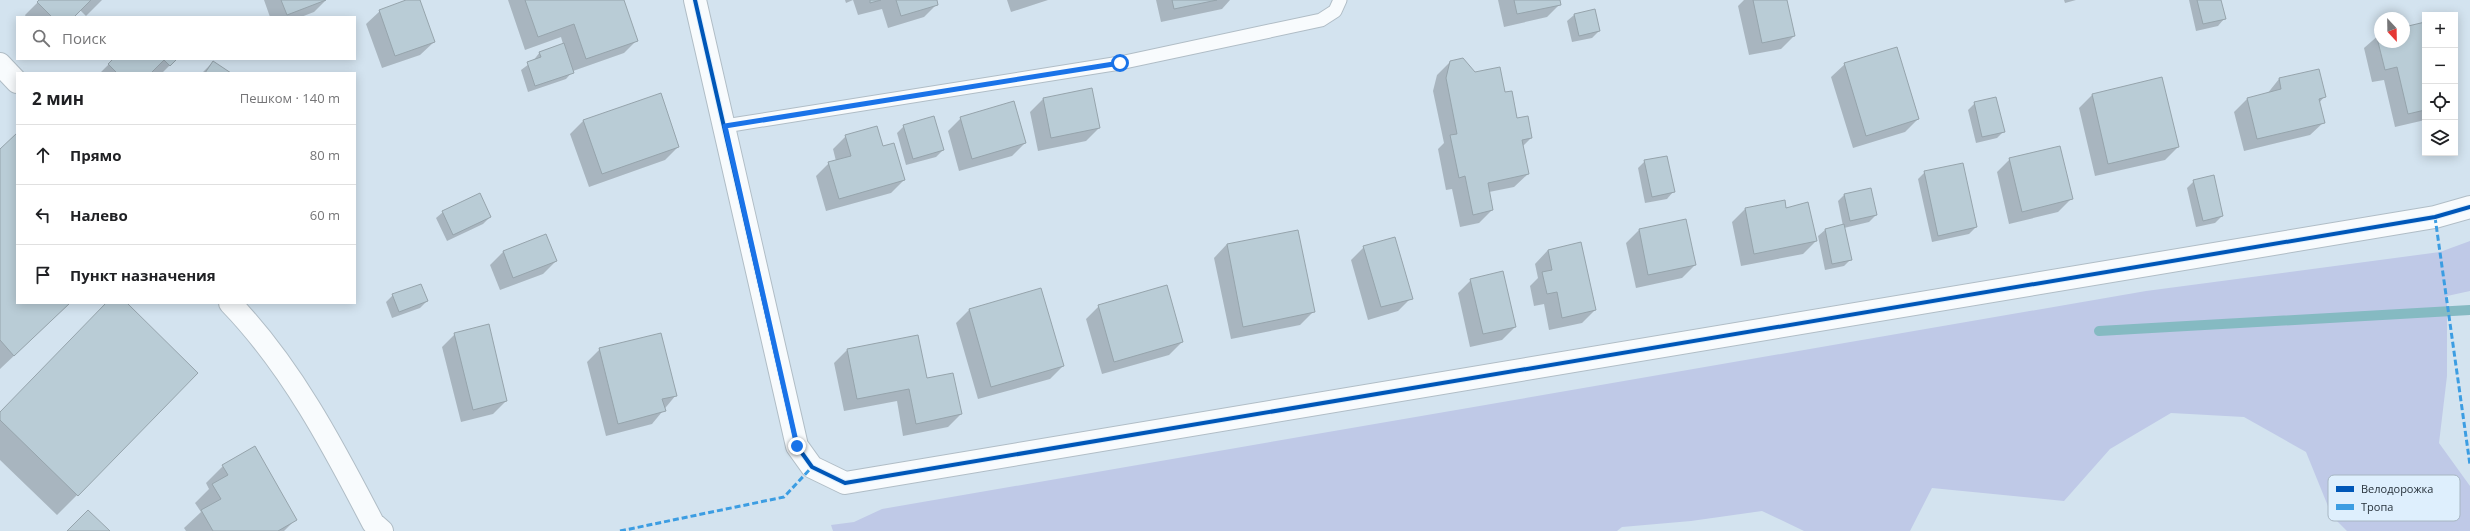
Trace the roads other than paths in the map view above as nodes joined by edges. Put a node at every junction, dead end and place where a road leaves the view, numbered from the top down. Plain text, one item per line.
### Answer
1 (695, 0) edge
2 (1340, 0) edge
3 (0, 64) edge
4 (16, 81) edge
5 (725, 126) junction
6 (2470, 207) edge
7 (231, 304) edge
8 (382, 531) edge

1 - 5 street
2 - 5 lane
3 - 4 street
5 - 6 street
7 - 8 street

